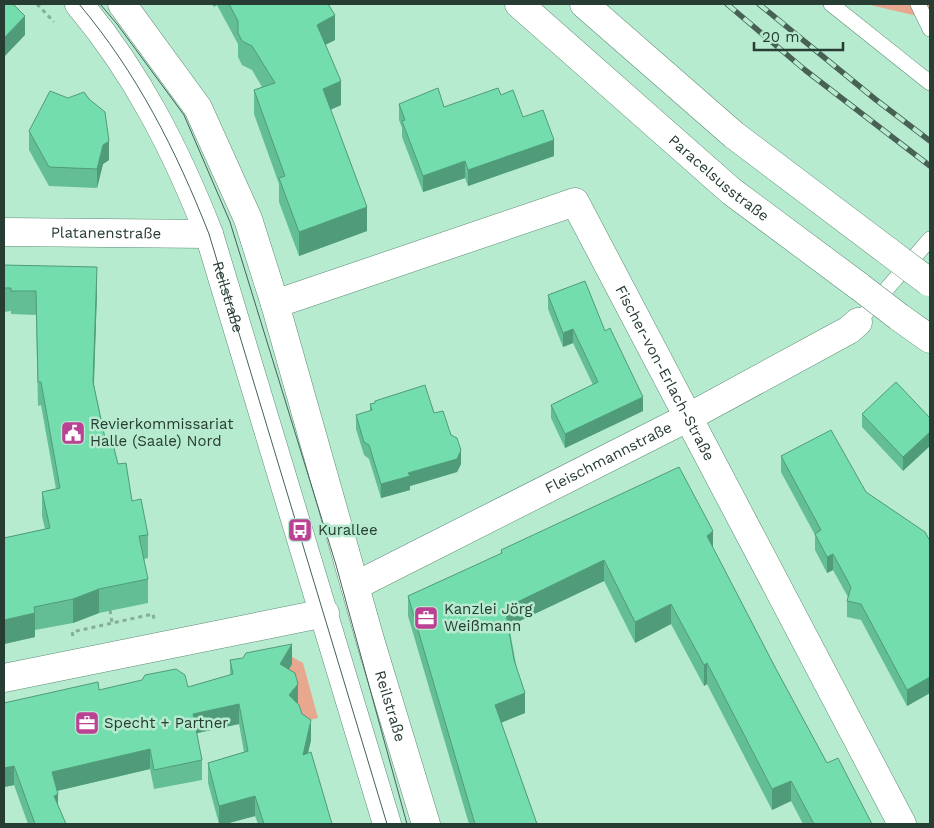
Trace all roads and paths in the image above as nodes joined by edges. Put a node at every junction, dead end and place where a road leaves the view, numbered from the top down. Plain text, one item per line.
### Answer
1 (79, 4) edge
2 (122, 4) edge
3 (519, 4) edge
4 (584, 4) edge
5 (831, 4) edge
6 (918, 4) edge
7 (930, 29) edge
8 (930, 83) edge
9 (4, 232) edge
10 (209, 234) junction
11 (930, 239) edge
12 (930, 282) edge
13 (275, 304) junction
14 (858, 322) joint
15 (930, 339) edge
16 (687, 418) junction
17 (355, 586) junction
18 (110, 610) edge
19 (325, 613) junction
20 (138, 618) dead end
21 (112, 624) junction
22 (83, 630) dead end
23 (4, 678) edge
24 (387, 824) edge
25 (426, 824) edge
26 (902, 824) edge

1 - 10 street, Reilstraße
2 - 13 street, Reilstraße
3 - 15 street, Paracelsusstraße, bridge
4 - 12 street, bridge
5 - 8 lane
6 - 7 lane
9 - 10 street, Platanenstraße
10 - 19 street, Reilstraße
11 - 14 lane
13 - 16 street, Fischer-von-Erlach-Straße
13 - 17 street, Reilstraße
14 - 16 street, Fleischmannstraße
16 - 17 street, Fleischmannstraße
16 - 26 street, Fischer-von-Erlach-Straße
17 - 19 street
17 - 25 street, Reilstraße
18 - 21 path
19 - 23 street
19 - 24 street, Reilstraße
20 - 21 path
21 - 22 path

